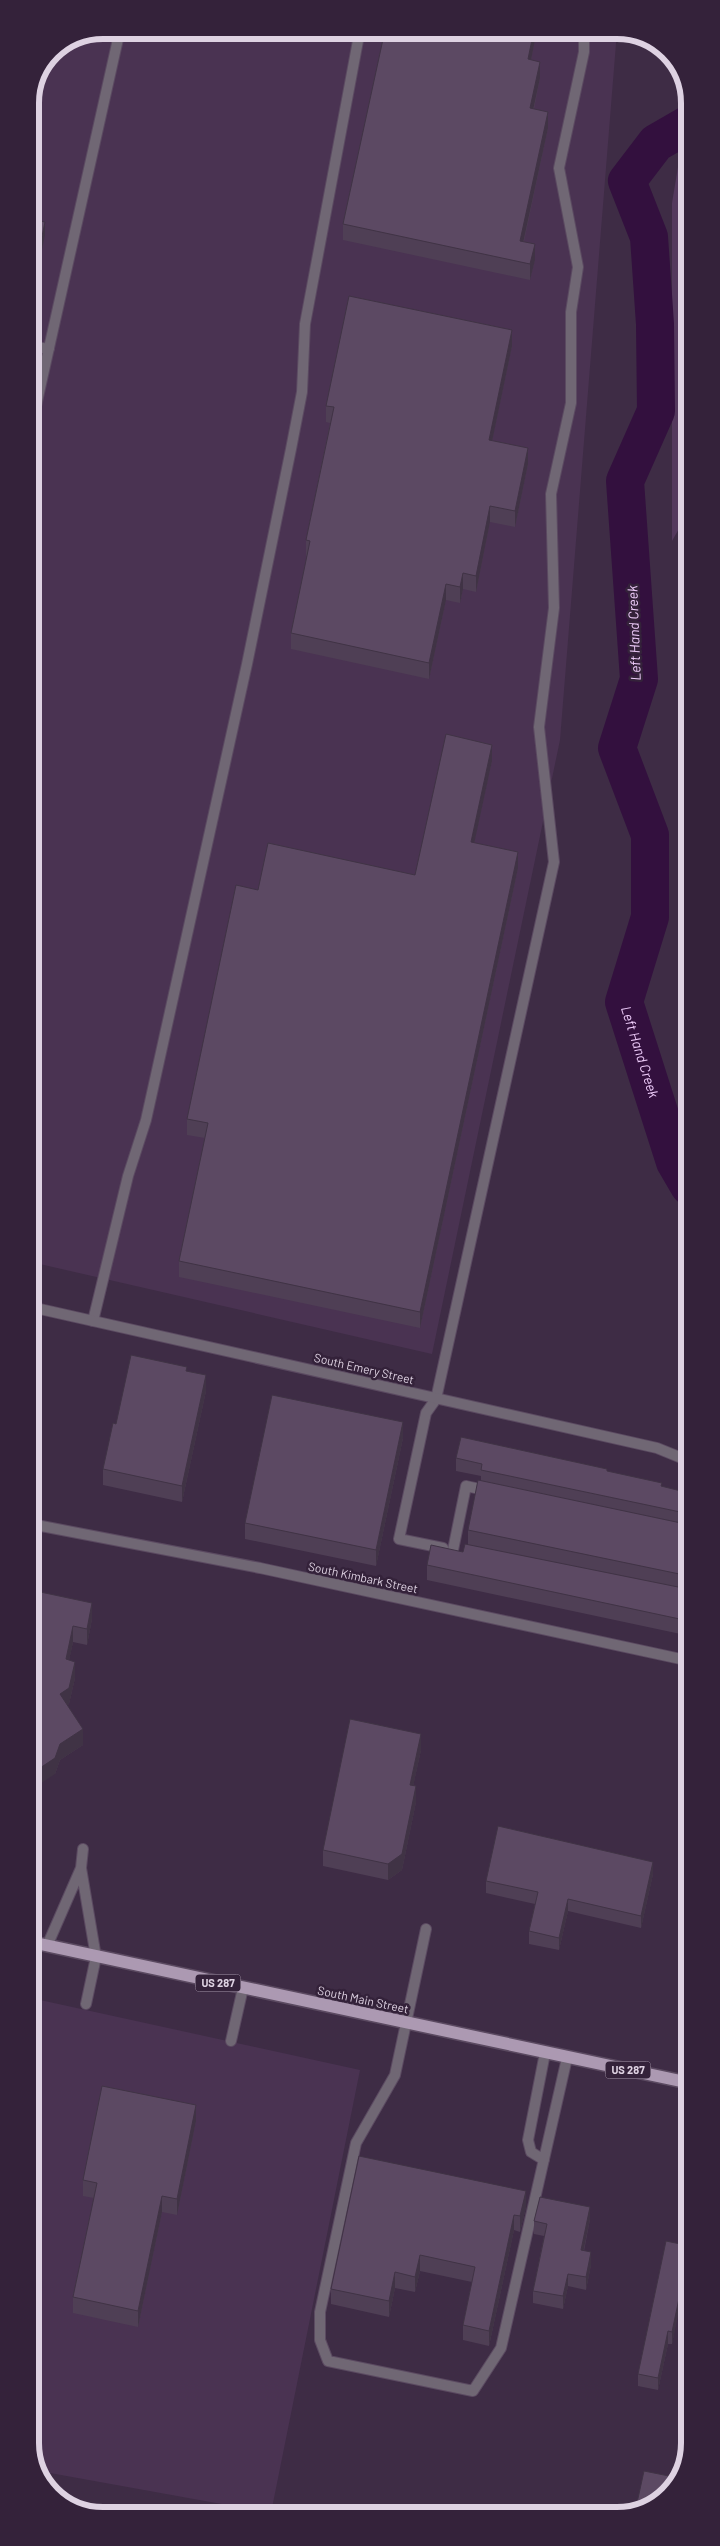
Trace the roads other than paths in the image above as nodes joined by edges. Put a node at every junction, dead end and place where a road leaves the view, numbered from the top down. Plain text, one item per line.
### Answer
1 (118, 39) edge
2 (358, 39) edge
3 (584, 39) edge
4 (39, 347) edge
5 (49, 349) junction
6 (39, 380) edge
7 (39, 1309) edge
8 (93, 1321) junction
9 (436, 1398) junction
10 (681, 1458) edge
11 (495, 1492) edge
12 (39, 1526) edge
13 (681, 1659) edge
14 (83, 1849) dead end
15 (81, 1868) junction
16 (426, 1929) dead end
17 (39, 1944) edge
18 (47, 1946) junction
19 (96, 1957) junction
20 (243, 1988) junction
21 (86, 2004) dead end
22 (406, 2023) junction
23 (231, 2041) dead end
24 (545, 2053) junction
25 (566, 2058) junction
26 (681, 2081) edge
27 (544, 2160) junction

1 - 5 street
2 - 8 street
3 - 9 street
4 - 5 street
5 - 6 street
7 - 8 street, South Emery Street
8 - 9 street, South Emery Street
9 - 10 street, South Emery Street
9 - 11 street
12 - 13 street, South Kimbark Street
14 - 15 street
15 - 18 street
15 - 19 street
16 - 22 street
17 - 18 main road, South Main Street / US 287
18 - 19 main road, South Main Street / US 287
19 - 20 main road, South Main Street / US 287
19 - 21 street
20 - 22 main road, South Main Street / US 287
20 - 23 street
22 - 24 main road, South Main Street / US 287
22 - 27 street
24 - 25 main road, South Main Street / US 287
24 - 27 street
25 - 26 main road, South Main Street / US 287
25 - 27 street

